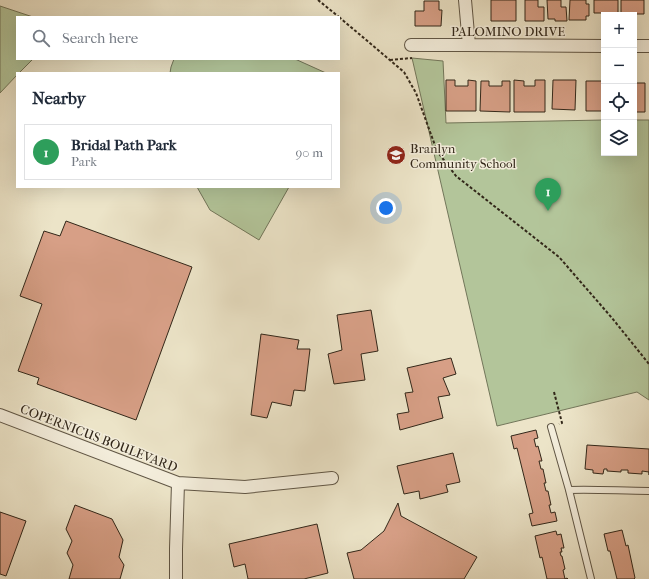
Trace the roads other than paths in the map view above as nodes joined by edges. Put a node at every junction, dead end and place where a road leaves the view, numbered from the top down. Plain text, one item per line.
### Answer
1 (465, 0) edge
2 (411, 45) dead end
3 (469, 45) junction
4 (601, 46) edge
5 (637, 46) edge
6 (649, 46) edge
7 (0, 415) edge
8 (552, 427) road end
9 (332, 478) dead end
10 (178, 483) junction
11 (570, 490) junction
12 (649, 491) edge
13 (176, 579) edge
14 (591, 579) edge

1 - 3 street
2 - 3 street, PALOMINO DRIVE
3 - 4 street, PALOMINO DRIVE
5 - 6 street
7 - 10 street, COPERNICUS BOULEVARD
8 - 11 lane
9 - 10 street, COPERNICUS BOULEVARD
10 - 13 street
11 - 12 lane
11 - 14 lane

